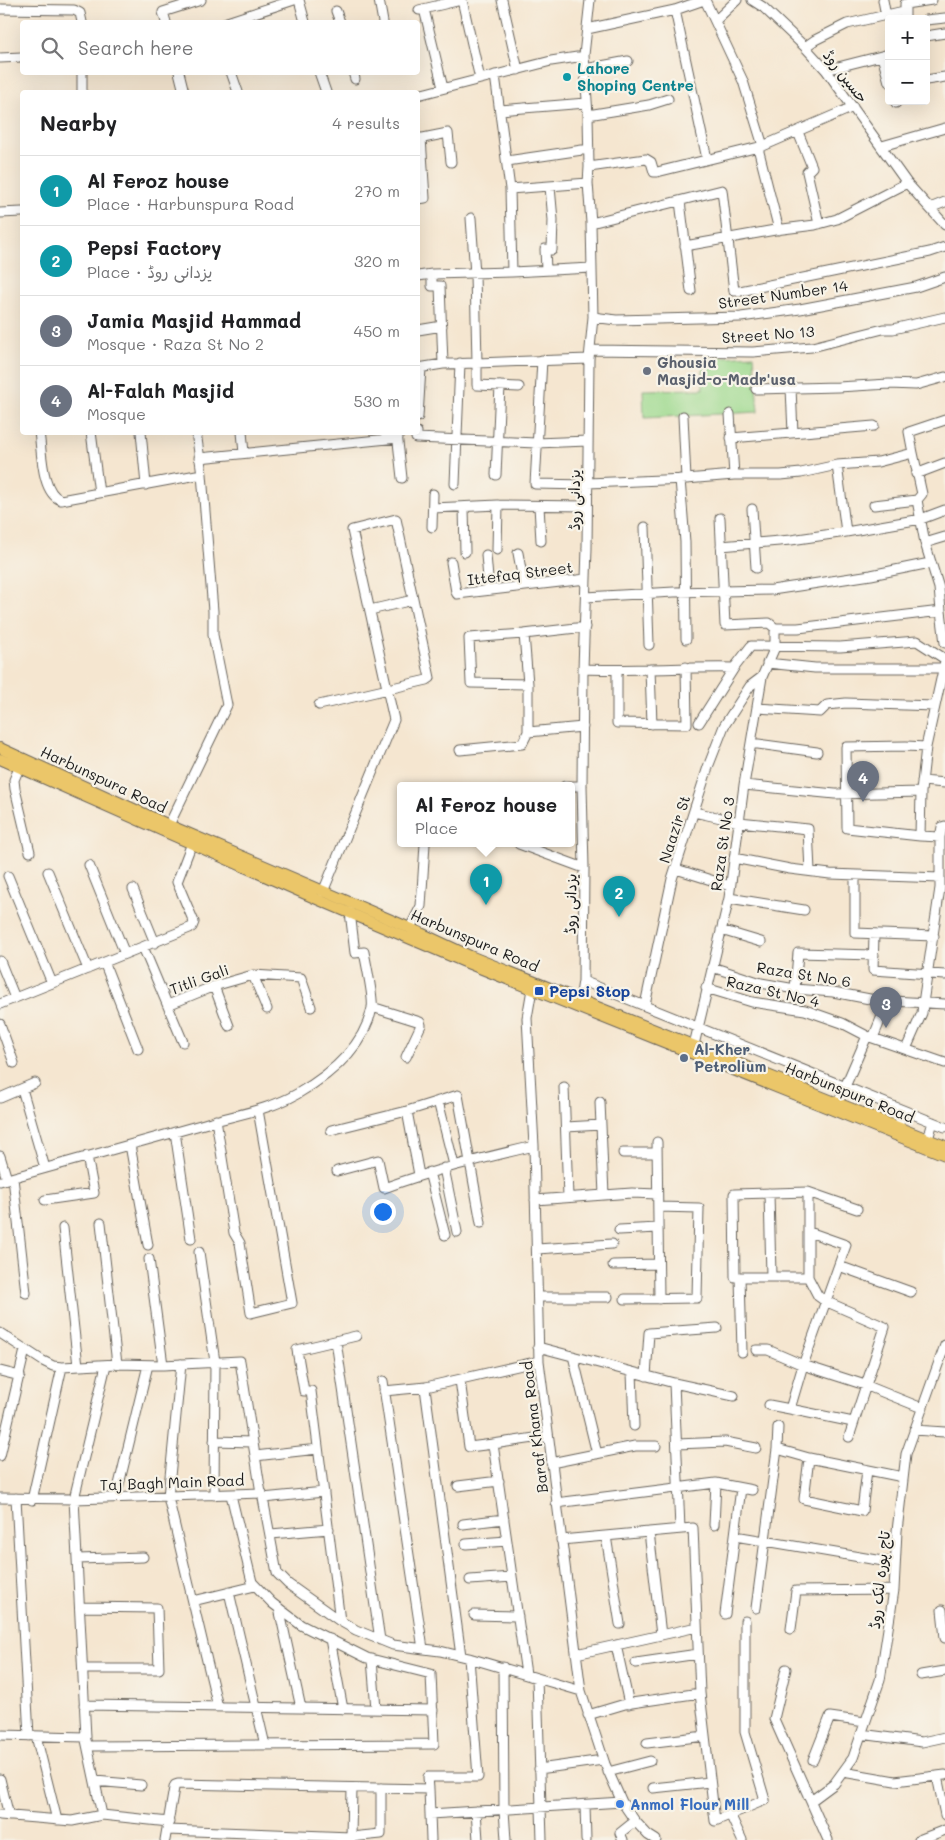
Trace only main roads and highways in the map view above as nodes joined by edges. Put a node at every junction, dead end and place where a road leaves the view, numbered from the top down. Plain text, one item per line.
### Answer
1 (0, 748) edge
2 (0, 759) edge
3 (167, 828) junction
4 (469, 959) junction
5 (749, 1072) junction
6 (945, 1146) edge
7 (945, 1155) edge

1 - 3 main road, Harbunspura Road
2 - 3 main road, Harbunspura Road
3 - 4 main road, Harbunspura Road
3 - 4 main road, Harbunspura Road
4 - 5 main road, Harbunspura Road
4 - 5 main road, Harbunspura Road
5 - 6 main road, Harbunspura Road
5 - 7 main road, Harbunspura Road

